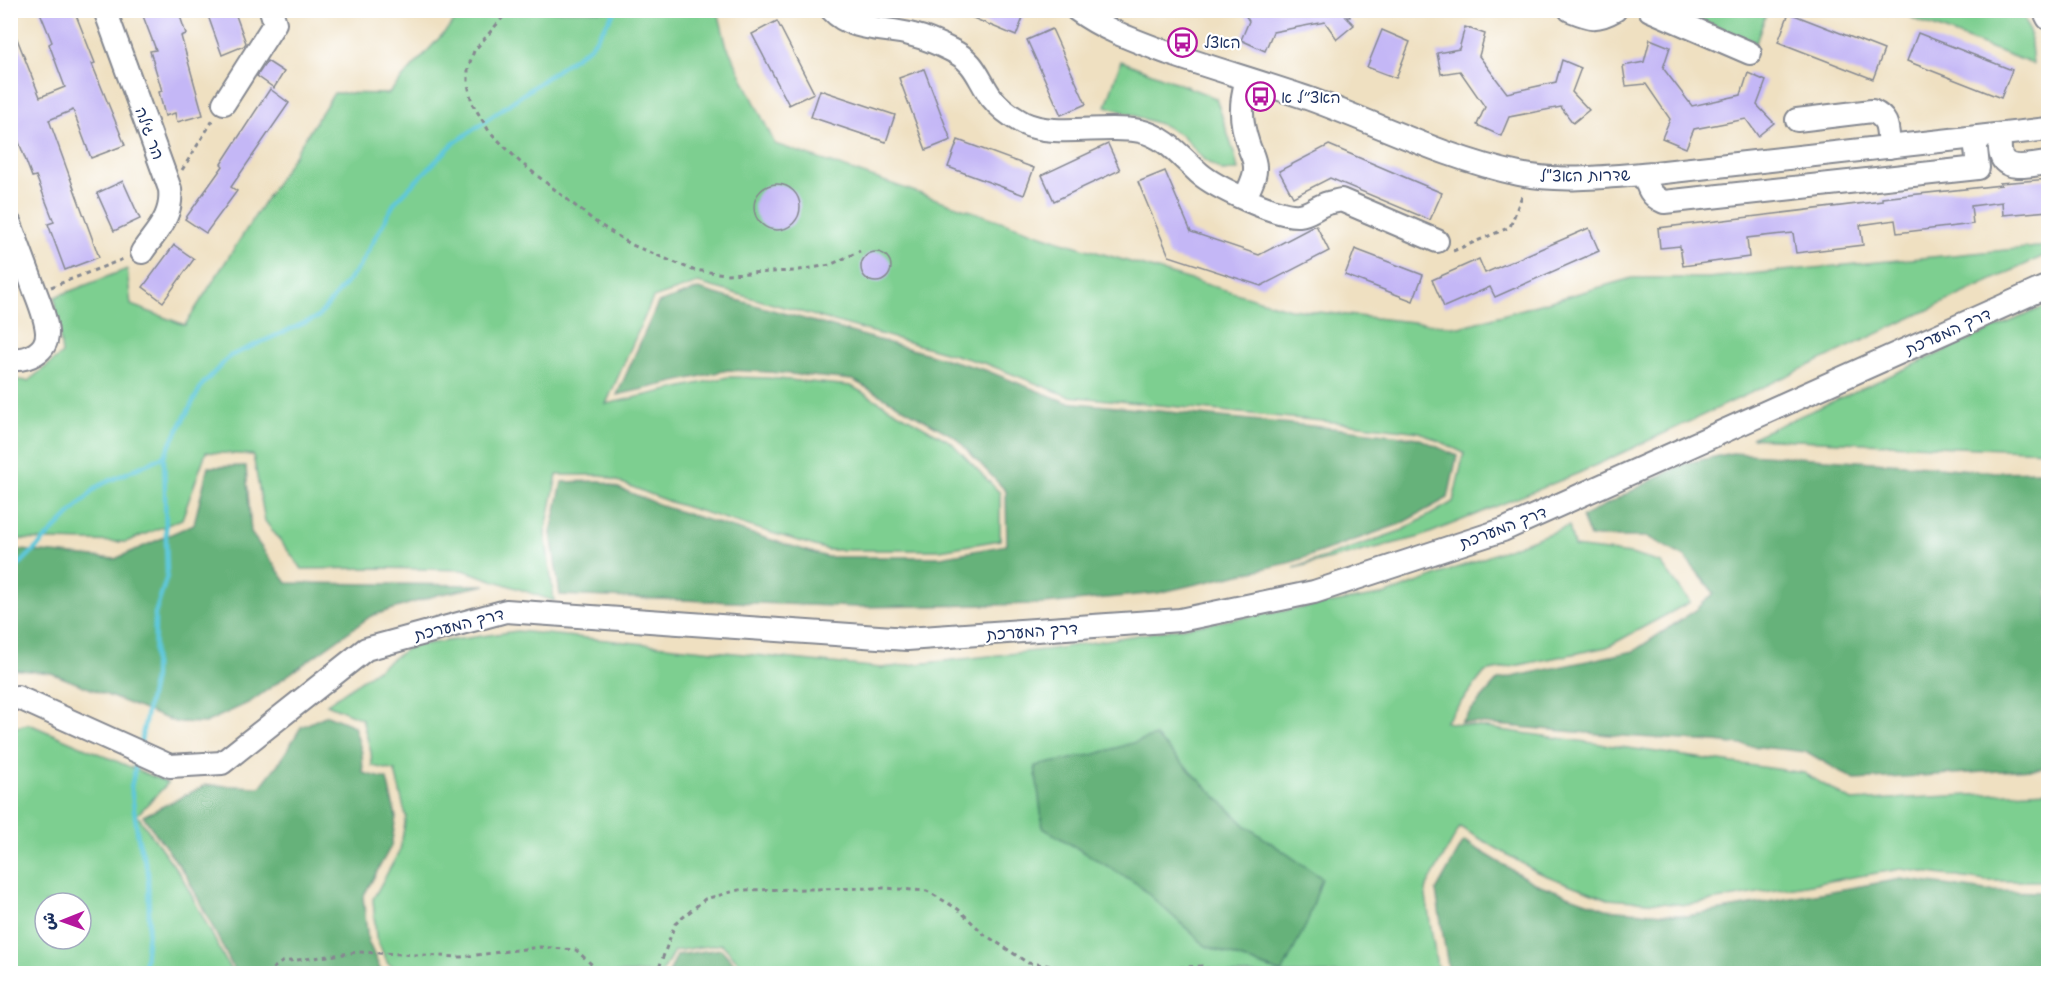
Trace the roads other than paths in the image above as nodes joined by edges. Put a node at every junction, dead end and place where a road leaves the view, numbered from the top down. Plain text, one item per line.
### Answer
1 (105, 10) edge
2 (832, 10) edge
3 (1077, 10) edge
4 (1570, 10) edge
5 (1615, 10) edge
6 (1650, 10) edge
7 (2044, 10) edge
8 (273, 16) edge
9 (2049, 18) edge
10 (1750, 53) dead end
11 (1247, 80) junction
12 (224, 103) road end
13 (1797, 120) dead end
14 (2049, 129) edge
15 (2000, 135) junction
16 (1975, 138) junction
17 (1889, 147) junction
18 (2049, 163) edge
19 (1644, 174) junction
20 (1245, 198) junction
21 (10, 224) edge
22 (1437, 241) road end
23 (142, 252) road end
24 (2049, 286) edge
25 (10, 359) edge
26 (10, 699) edge

1 - 23 street, הר גילה
2 - 20 street
3 - 11 street, שדרות האצ"ל
4 - 5 street
6 - 10 street
7 - 9 street
8 - 12 street
11 - 19 street, שדרות האצ"ל
11 - 20 street
13 - 17 street
14 - 15 street, שדרות האצ"ל
15 - 16 street, שדרות האצ"ל
15 - 18 street
16 - 17 street, שדרות האצ"ל
16 - 19 street
17 - 19 street, שדרות האצ"ל
20 - 22 street
21 - 25 street
24 - 26 street, דרך המערכת

